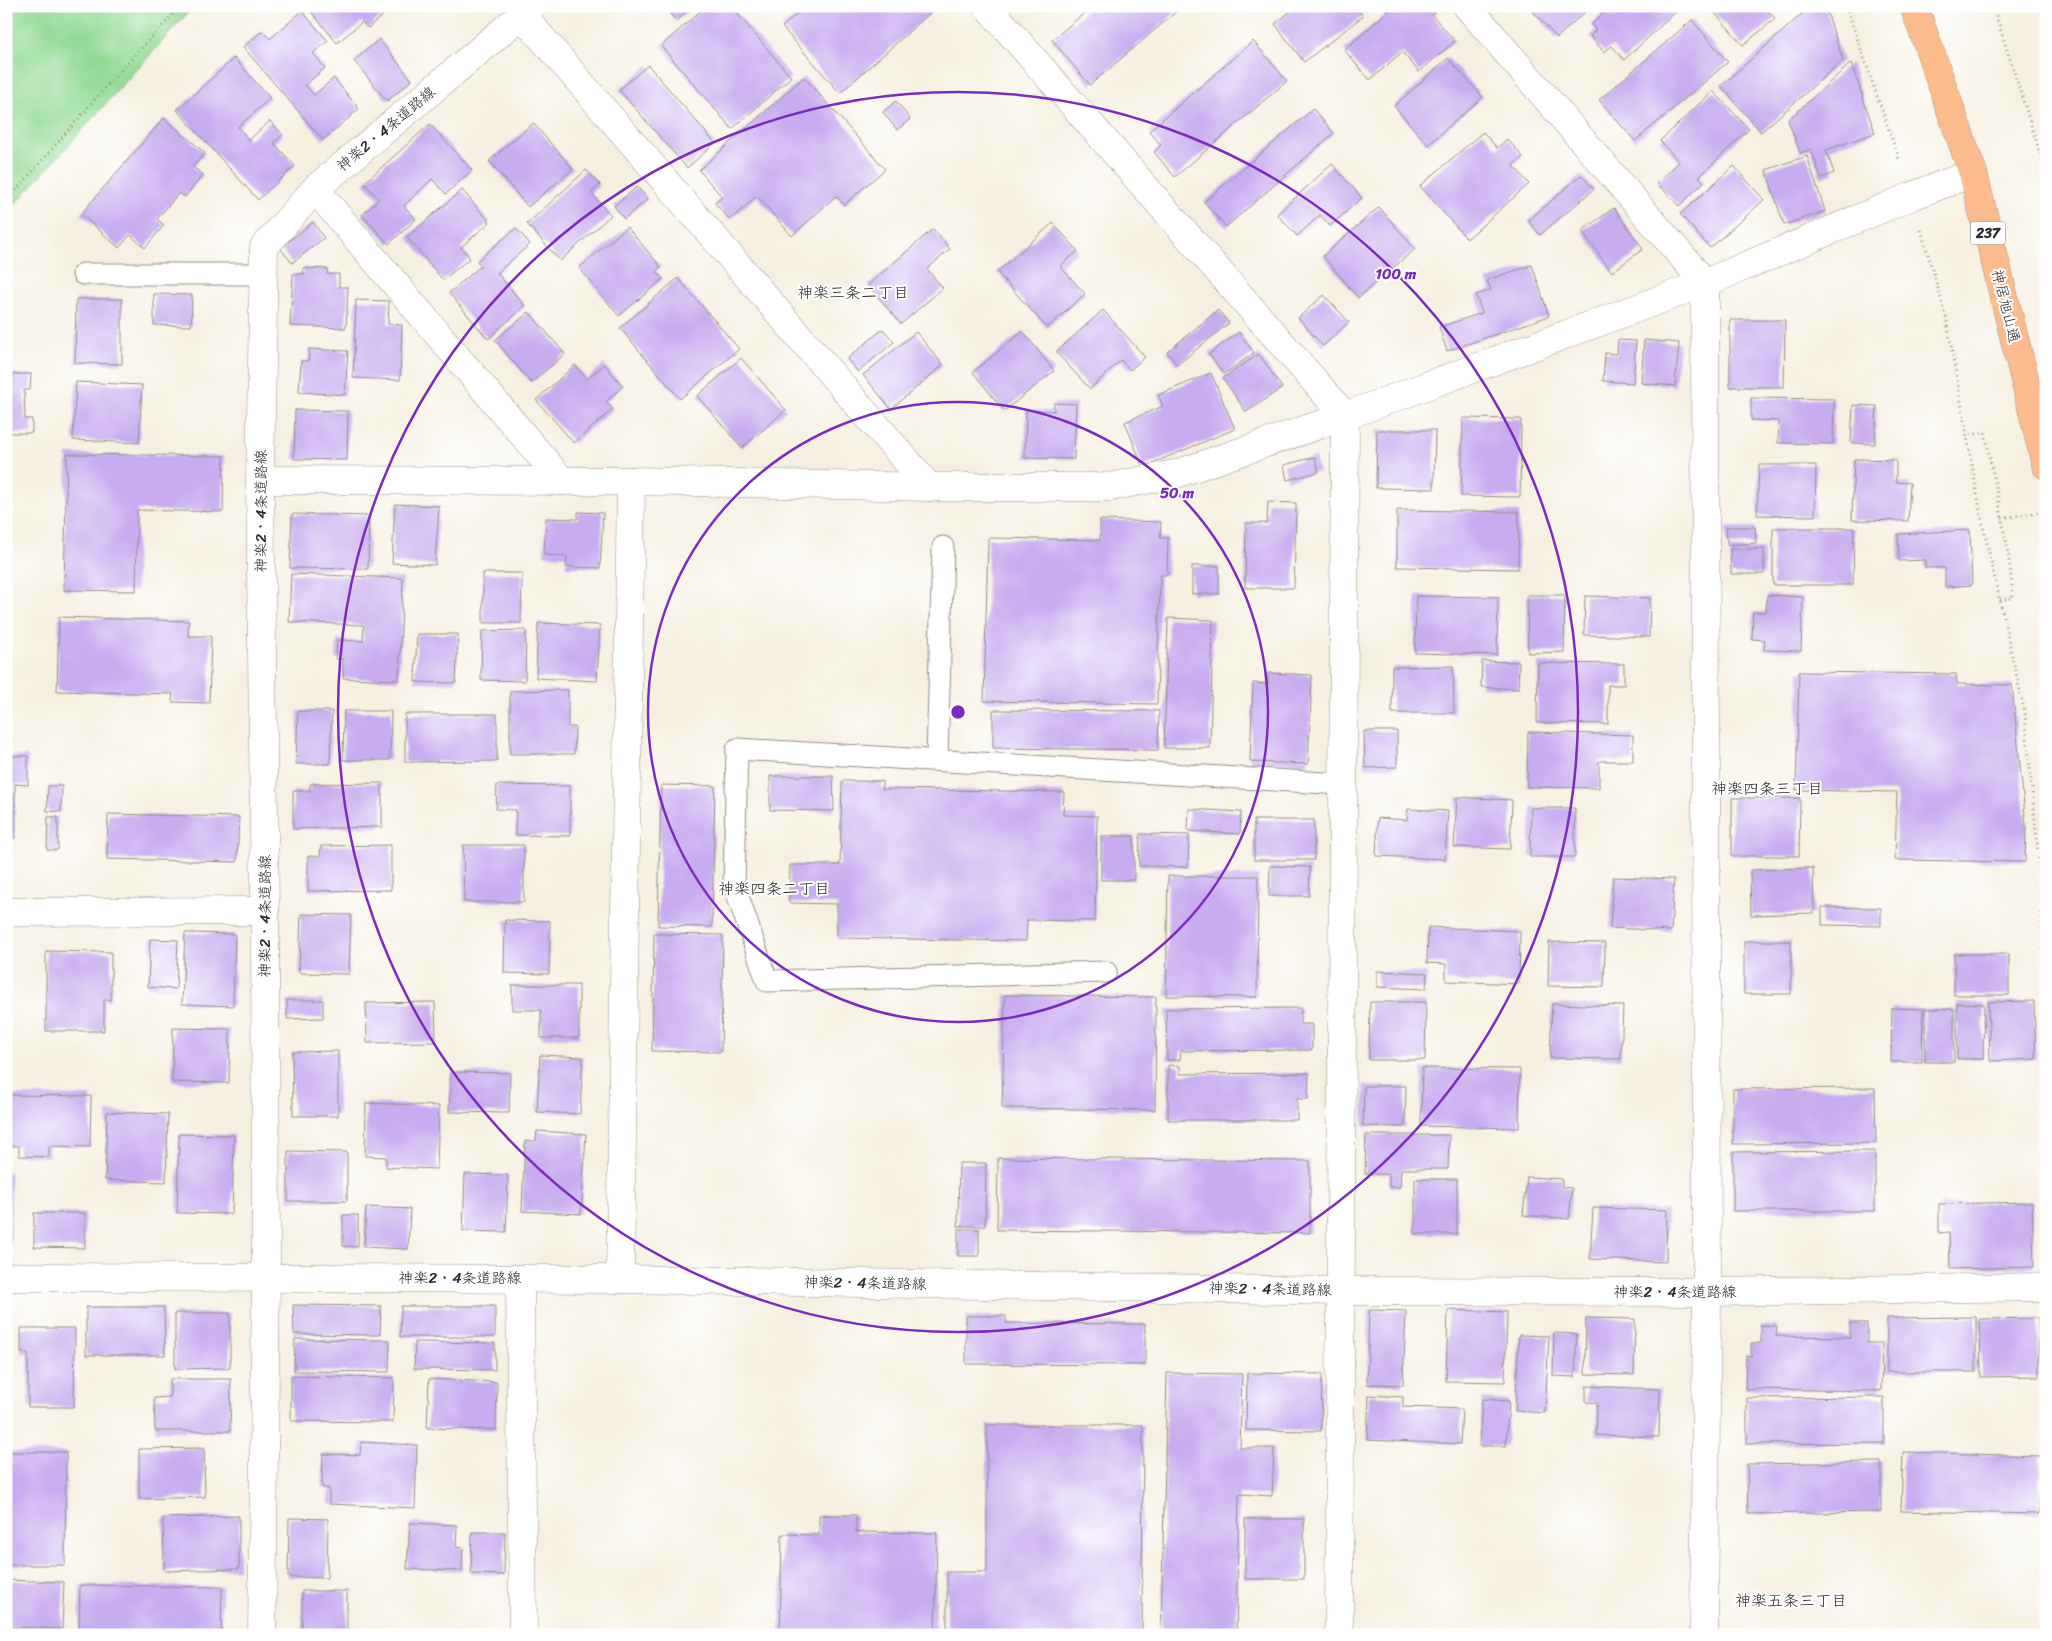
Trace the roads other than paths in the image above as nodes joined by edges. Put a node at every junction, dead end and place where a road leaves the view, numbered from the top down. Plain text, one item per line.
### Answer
1 (987, 6) edge
2 (1467, 6) edge
3 (1914, 6) edge
4 (527, 10) edge
5 (1973, 172) junction
6 (315, 189) junction
7 (83, 274) dead end
8 (264, 274) junction
9 (1705, 283) junction
10 (1345, 416) junction
11 (2046, 465) edge
12 (260, 480) junction
13 (562, 481) junction
14 (631, 481) junction
15 (929, 487) junction
16 (943, 547) dead end
17 (938, 760) junction
18 (1343, 784) junction
19 (265, 911) junction
20 (6, 912) edge
21 (1106, 972) dead end
22 (6, 1276) edge
23 (266, 1277) junction
24 (520, 1279) junction
25 (620, 1279) junction
26 (2046, 1287) edge
27 (1340, 1290) junction
28 (1707, 1292) junction
29 (262, 1635) edge
30 (523, 1635) edge
31 (1339, 1635) edge
32 (1704, 1635) edge

1 - 10 street
2 - 9 street
3 - 5 highway, 神居旭山通 / 237
4 - 6 street, 神楽2・4条道路線
4 - 15 street
5 - 9 street
5 - 11 highway, 神居旭山通 / 237
6 - 8 street, 神楽2・4条道路線
6 - 13 street
7 - 8 lane
8 - 12 street, 神楽2・4条道路線
9 - 10 street
9 - 28 street
10 - 15 street
10 - 18 street
12 - 13 street
12 - 19 street, 神楽2・4条道路線
13 - 14 street
14 - 15 street
14 - 25 street
16 - 17 lane
17 - 18 lane
17 - 21 lane
18 - 27 street
19 - 20 street
19 - 23 street, 神楽2・4条道路線
22 - 23 street
23 - 24 street, 神楽2・4条道路線
23 - 29 street
24 - 25 street, 神楽2・4条道路線
24 - 30 street
25 - 27 street, 神楽2・4条道路線
26 - 28 street, 神楽2・4条道路線
27 - 28 street, 神楽2・4条道路線
27 - 31 street
28 - 32 street

